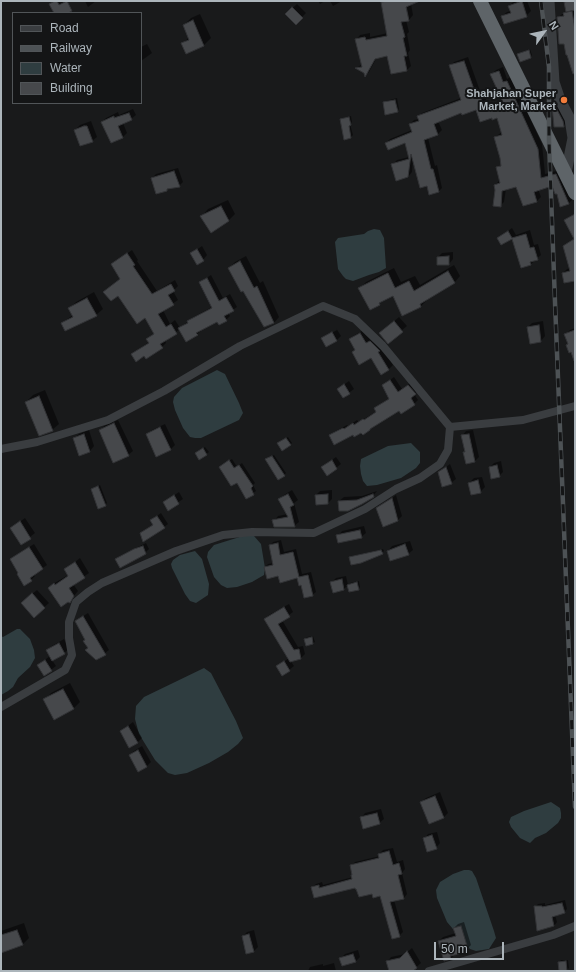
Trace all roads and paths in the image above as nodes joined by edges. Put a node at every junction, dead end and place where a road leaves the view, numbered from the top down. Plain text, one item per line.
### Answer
1 (480, 1) edge
2 (549, 1) edge
3 (566, 173) junction
4 (575, 193) edge
5 (575, 406) edge
6 (450, 427) junction
7 (1, 449) edge
8 (1, 707) edge
9 (575, 926) edge
10 (429, 971) edge

1 - 3 highway
2 - 3 street
3 - 4 highway
5 - 6 street
6 - 7 street
6 - 8 street
9 - 10 street

